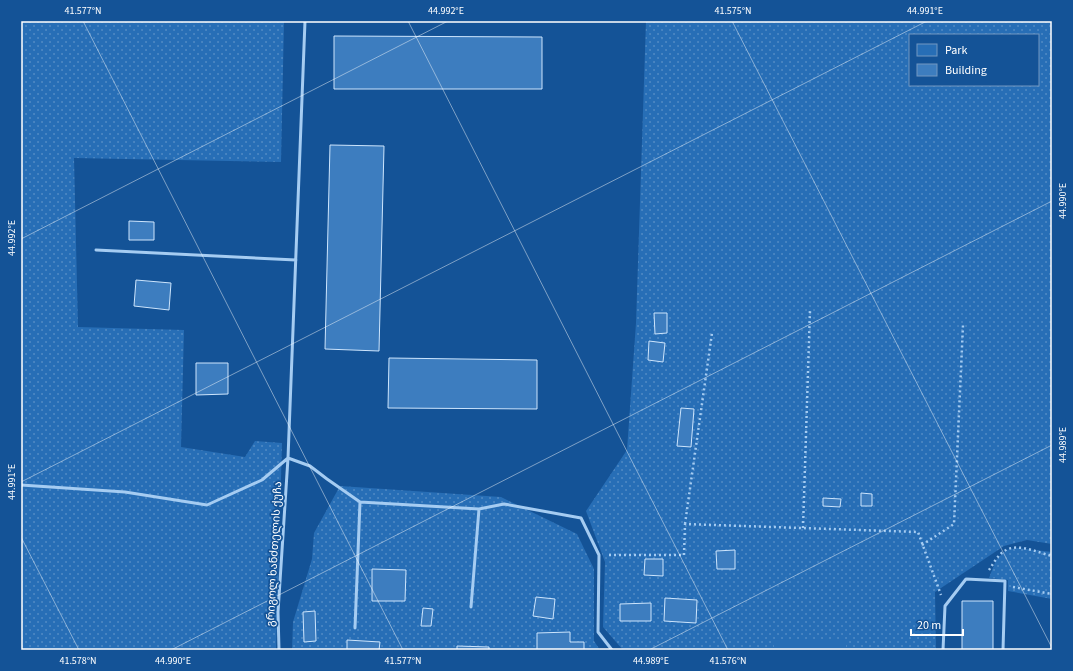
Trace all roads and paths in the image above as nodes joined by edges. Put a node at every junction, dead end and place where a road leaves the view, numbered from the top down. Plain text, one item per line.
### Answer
1 (305, 21) edge
2 (96, 250) dead end
3 (296, 260) junction
4 (810, 310) dead end
5 (963, 325) dead end
6 (712, 333) dead end
7 (288, 458) junction
8 (21, 485) edge
9 (360, 502) junction
10 (479, 508) junction
11 (686, 524) junction
12 (803, 528) junction
13 (922, 545) junction
14 (599, 555) junction
15 (1052, 556) edge
16 (983, 580) junction
17 (1005, 586) junction
18 (1052, 594) edge
19 (945, 606) junction
20 (471, 607) dead end
21 (355, 628) dead end
22 (278, 650) edge
23 (612, 650) edge
24 (943, 650) edge
25 (1003, 650) edge

1 - 3 lane, გრიგოლ ხანძთელის ქუჩა
2 - 3 lane
3 - 7 lane, გრიგოლ ხანძთელის ქუჩა
4 - 12 path
5 - 13 path
6 - 11 path
7 - 8 lane
7 - 9 lane
7 - 22 lane, გრიგოლ ხანძთელის ქუჩა
9 - 10 lane
9 - 21 lane
10 - 14 lane
10 - 20 lane
11 - 12 path
11 - 14 path
12 - 13 path
13 - 19 path
14 - 23 lane
15 - 16 path
16 - 17 lane
16 - 19 lane
17 - 18 path
17 - 25 lane
19 - 24 lane

